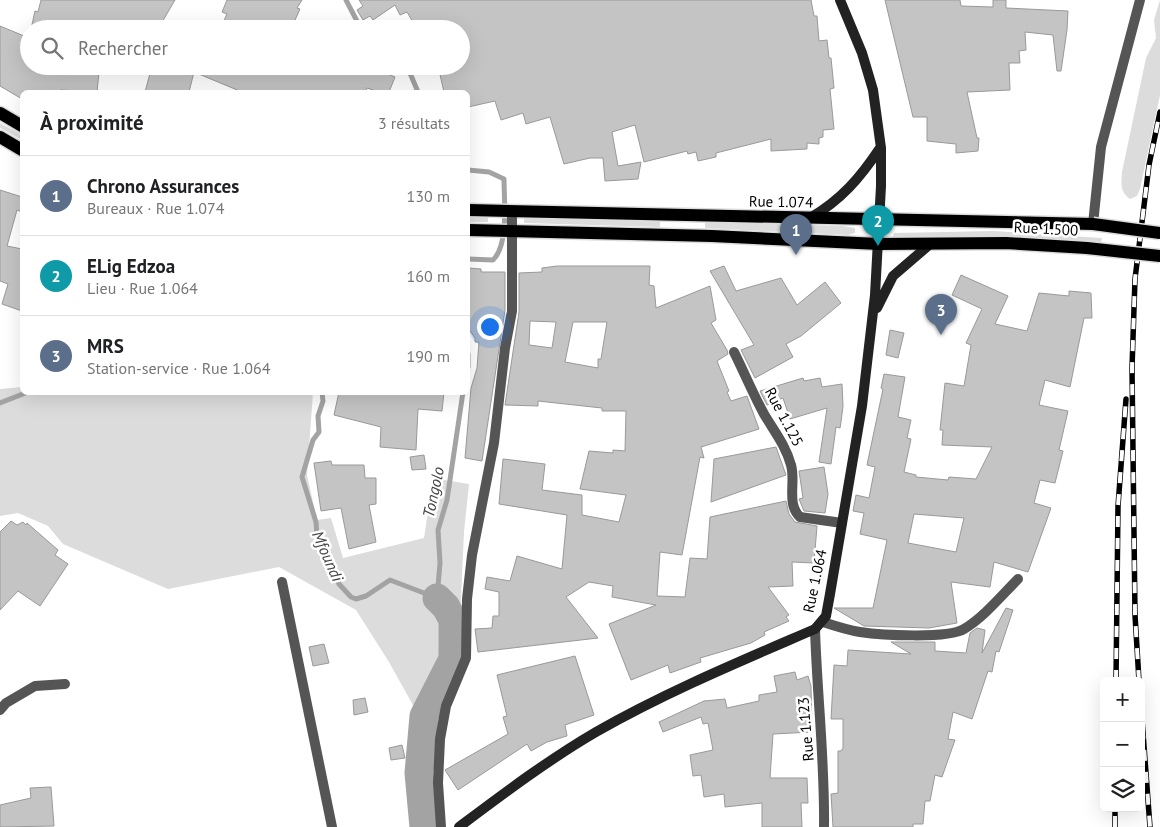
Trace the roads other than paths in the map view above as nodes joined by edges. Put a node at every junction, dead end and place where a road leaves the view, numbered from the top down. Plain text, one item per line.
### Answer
1 (840, 0) edge
2 (1140, 0) edge
3 (0, 113) edge
4 (20, 125) edge
5 (0, 137) edge
6 (881, 148) junction
7 (20, 149) edge
8 (470, 210) edge
9 (512, 211) junction
10 (684, 216) junction
11 (808, 219) junction
12 (880, 220) junction
13 (1093, 224) junction
14 (470, 230) edge
15 (513, 231) junction
16 (1160, 233) edge
17 (683, 236) junction
18 (878, 244) junction
19 (929, 245) junction
20 (1160, 256) edge
21 (870, 330) junction
22 (734, 352) dead end
23 (842, 523) junction
24 (1018, 579) dead end
25 (282, 582) dead end
26 (819, 626) junction
27 (65, 684) dead end
28 (0, 710) edge
29 (332, 827) edge
30 (441, 827) edge
31 (459, 827) edge
32 (824, 827) edge

1 - 6 main road, Rue 1.064
2 - 13 street
3 - 4 main road
5 - 7 main road
6 - 11 main road
6 - 12 main road, Rue 1.064
8 - 9 main road, Rue 1.074
9 - 10 main road, Rue 1.074
9 - 15 street
10 - 11 main road, Rue 1.074
10 - 17 main road
11 - 12 main road, Rue 1.074
12 - 13 main road, Rue 1.074
12 - 18 main road, Rue 1.064
13 - 16 main road, Rue 1.074, bridge
14 - 15 main road
15 - 17 main road
15 - 30 street
17 - 18 main road
18 - 19 main road
18 - 21 main road, Rue 1.064
19 - 20 main road, Rue 1.500, bridge
19 - 21 main road
21 - 23 main road, Rue 1.064
22 - 23 street, Rue 1.125
23 - 26 main road, Rue 1.064
24 - 26 street
25 - 29 street
26 - 31 main road, Rue 1.064
26 - 32 street, Rue 1.123
27 - 28 street

